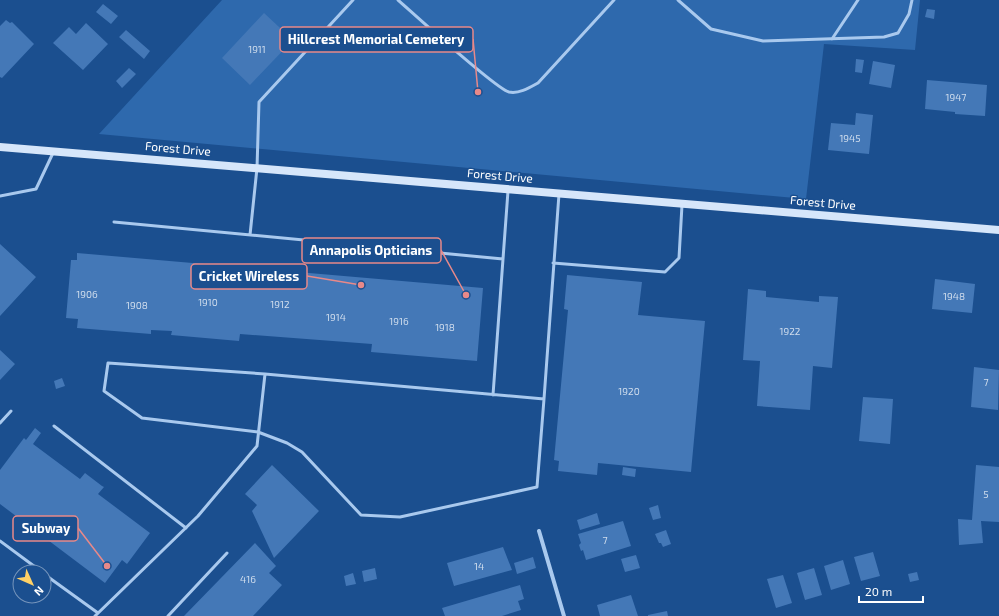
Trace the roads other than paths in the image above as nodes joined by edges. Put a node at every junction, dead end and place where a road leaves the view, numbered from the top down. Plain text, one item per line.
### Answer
1 (353, 0) edge
2 (398, 0) edge
3 (614, 0) edge
4 (678, 0) edge
5 (858, 0) edge
6 (912, 0) edge
7 (832, 39) junction
8 (0, 147) edge
9 (54, 151) junction
10 (258, 168) junction
11 (508, 189) junction
12 (559, 193) junction
13 (0, 196) edge
14 (682, 204) junction
15 (114, 222) dead end
16 (999, 230) edge
17 (250, 235) junction
18 (503, 258) junction
19 (553, 263) junction
20 (265, 374) junction
21 (494, 395) junction
22 (544, 399) junction
23 (11, 412) dead end
24 (0, 423) edge
25 (54, 426) dead end
26 (258, 432) junction
27 (186, 528) junction
28 (539, 531) dead end
29 (0, 541) edge
30 (228, 552) dead end
31 (31, 564) edge
32 (52, 580) edge
33 (96, 615) edge
34 (168, 616) edge
35 (564, 616) edge

1 - 10 lane
2 - 3 lane
4 - 7 lane
5 - 7 lane
6 - 7 lane
8 - 9 street, Forest Drive
9 - 10 street, Forest Drive
9 - 13 lane
10 - 11 street, Forest Drive
10 - 17 lane
11 - 12 street, Forest Drive
11 - 18 lane
12 - 14 street, Forest Drive
12 - 19 lane
14 - 16 street, Forest Drive
14 - 19 lane
15 - 17 lane
17 - 18 lane
18 - 21 lane
19 - 22 lane
20 - 21 lane
20 - 26 lane
20 - 26 lane
21 - 22 lane
22 - 26 lane
23 - 24 lane
25 - 27 lane
26 - 27 lane
27 - 33 lane
28 - 35 street
29 - 31 lane
30 - 34 lane
32 - 33 lane

